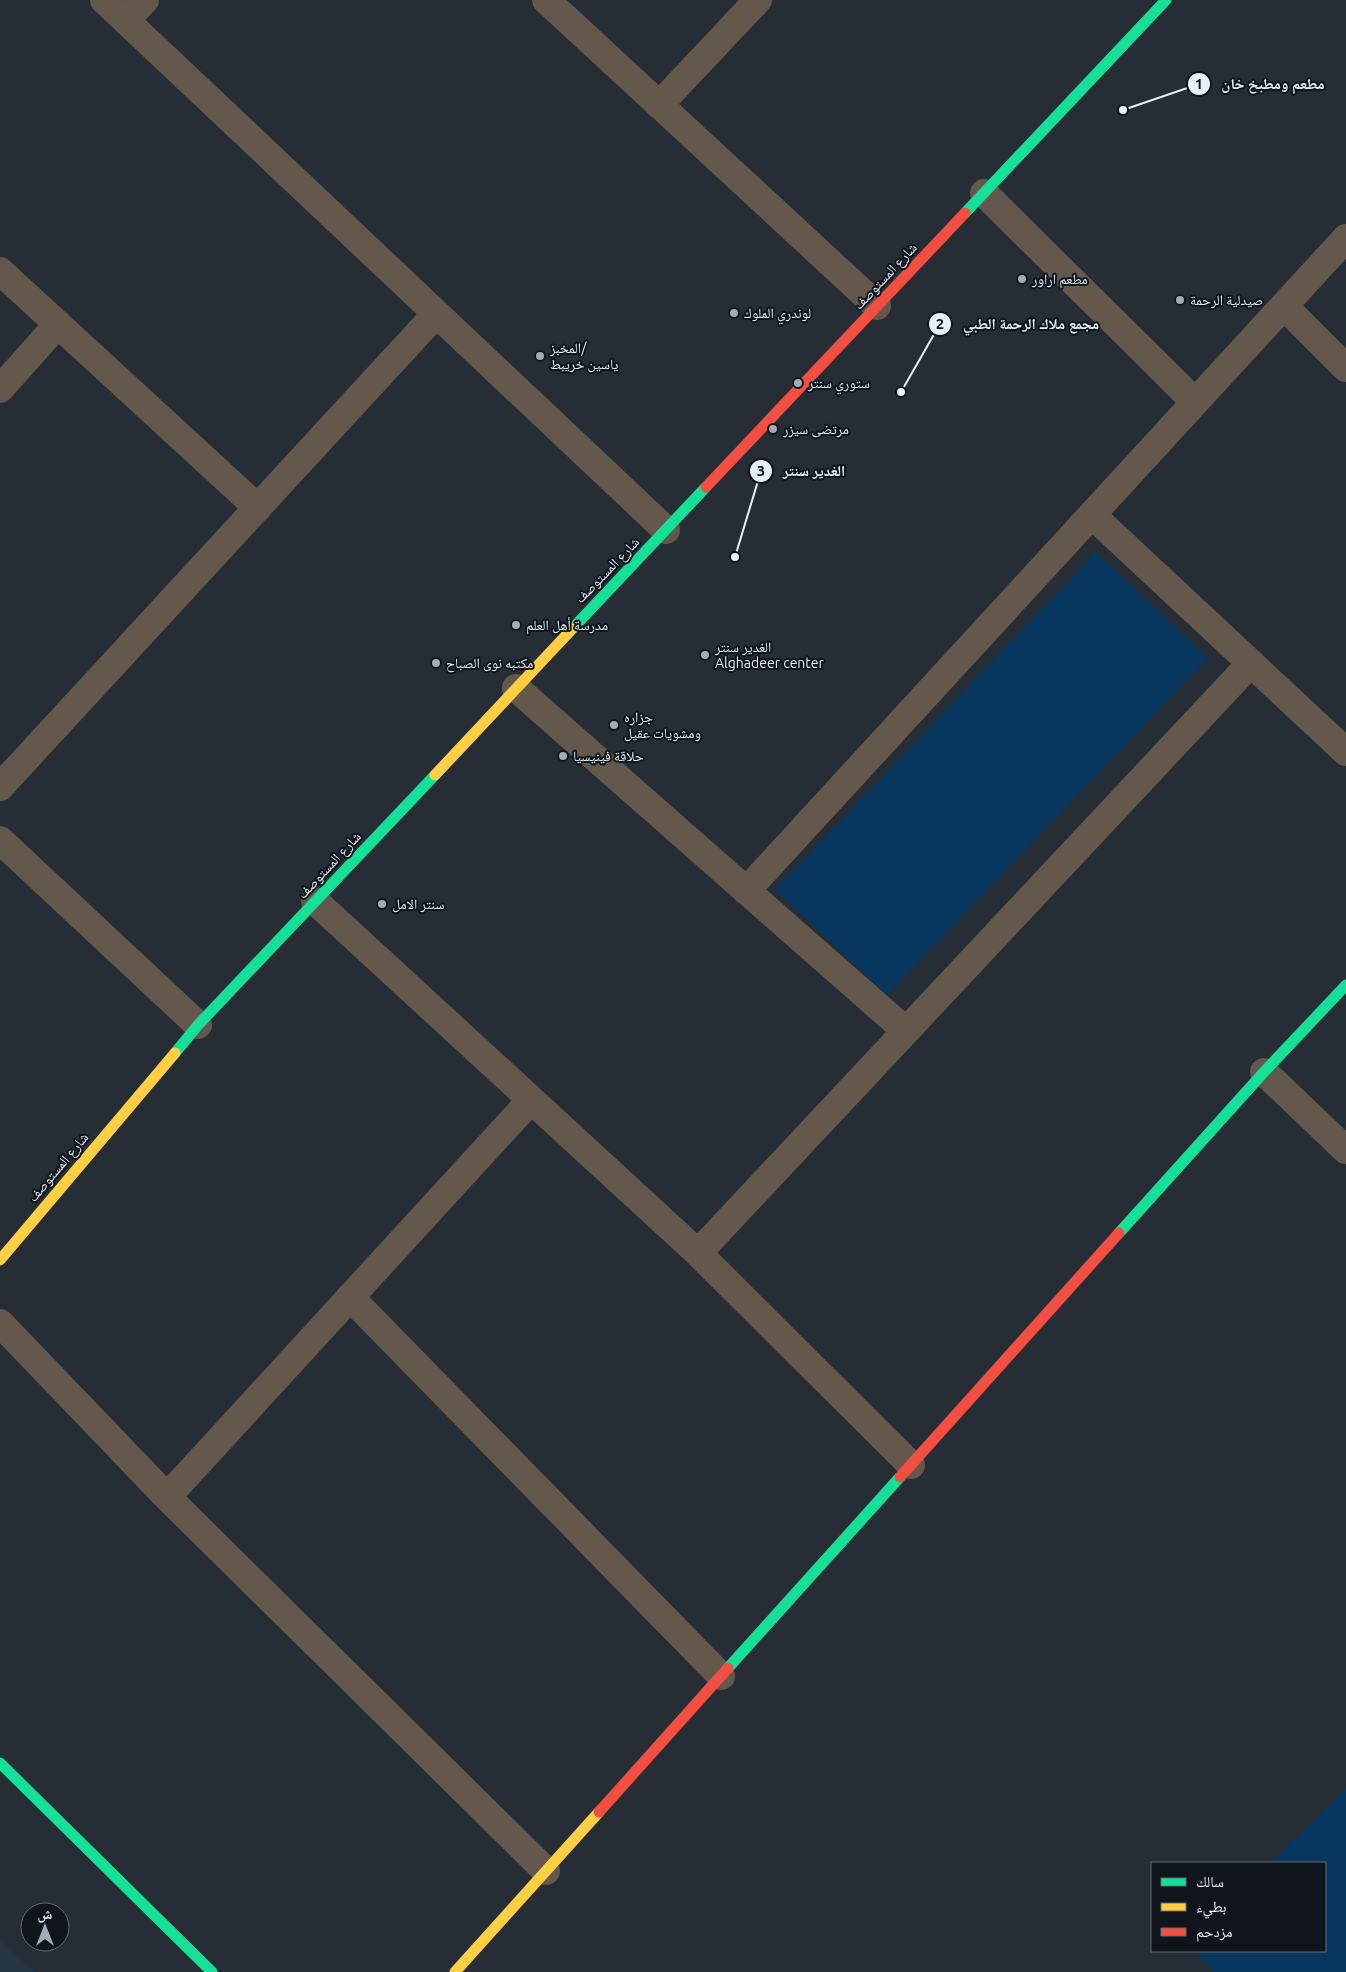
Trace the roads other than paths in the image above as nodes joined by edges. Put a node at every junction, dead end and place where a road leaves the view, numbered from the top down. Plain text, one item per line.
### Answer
1 (104, 0) edge
2 (144, 0) edge
3 (546, 0) edge
4 (758, 0) edge
5 (1166, 0) edge
6 (126, 20) junction
7 (659, 105) junction
8 (984, 193) junction
9 (1346, 238) edge
10 (0, 271) edge
11 (877, 306) junction
12 (1284, 306) junction
13 (436, 314) junction
14 (58, 324) junction
15 (1346, 368) edge
16 (0, 389) edge
17 (1195, 402) junction
18 (258, 508) junction
19 (1092, 515) junction
20 (666, 530) junction
21 (1251, 663) junction
22 (516, 688) junction
23 (1346, 752) edge
24 (0, 788) edge
25 (0, 840) edge
26 (746, 891) junction
27 (315, 901) junction
28 (1346, 985) edge
29 (198, 1025) junction
30 (906, 1031) junction
31 (1264, 1072) junction
32 (531, 1100) junction
33 (1346, 1150) edge
34 (698, 1253) junction
35 (0, 1260) edge
36 (350, 1297) junction
37 (0, 1323) edge
38 (911, 1465) junction
39 (167, 1497) junction
40 (721, 1676) junction
41 (0, 1763) edge
42 (546, 1871) junction
43 (212, 1972) edge
44 (455, 1972) edge

1 - 6 street
2 - 6 street
3 - 7 street
4 - 7 street
5 - 8 street, شارع المستوصف
6 - 13 street
7 - 11 street
8 - 11 street, شارع المستوصف
8 - 17 street
9 - 12 street
10 - 14 street
11 - 20 street, شارع المستوصف
12 - 15 street
12 - 17 street
13 - 18 street
13 - 20 street
14 - 16 street
14 - 18 street
17 - 19 street
18 - 24 street
19 - 21 street
19 - 26 street
20 - 22 street, شارع المستوصف
21 - 23 street
21 - 30 street
22 - 26 street
22 - 27 street, شارع المستوصف
25 - 29 street
26 - 30 street
27 - 29 street, شارع المستوصف
27 - 32 street
28 - 31 street
29 - 35 street, شارع المستوصف
30 - 34 street
31 - 33 street
31 - 38 street
32 - 34 street
32 - 36 street
34 - 38 street
36 - 39 street
36 - 40 street
37 - 39 street
38 - 40 street
39 - 42 street
40 - 42 street
41 - 43 street
42 - 44 street

